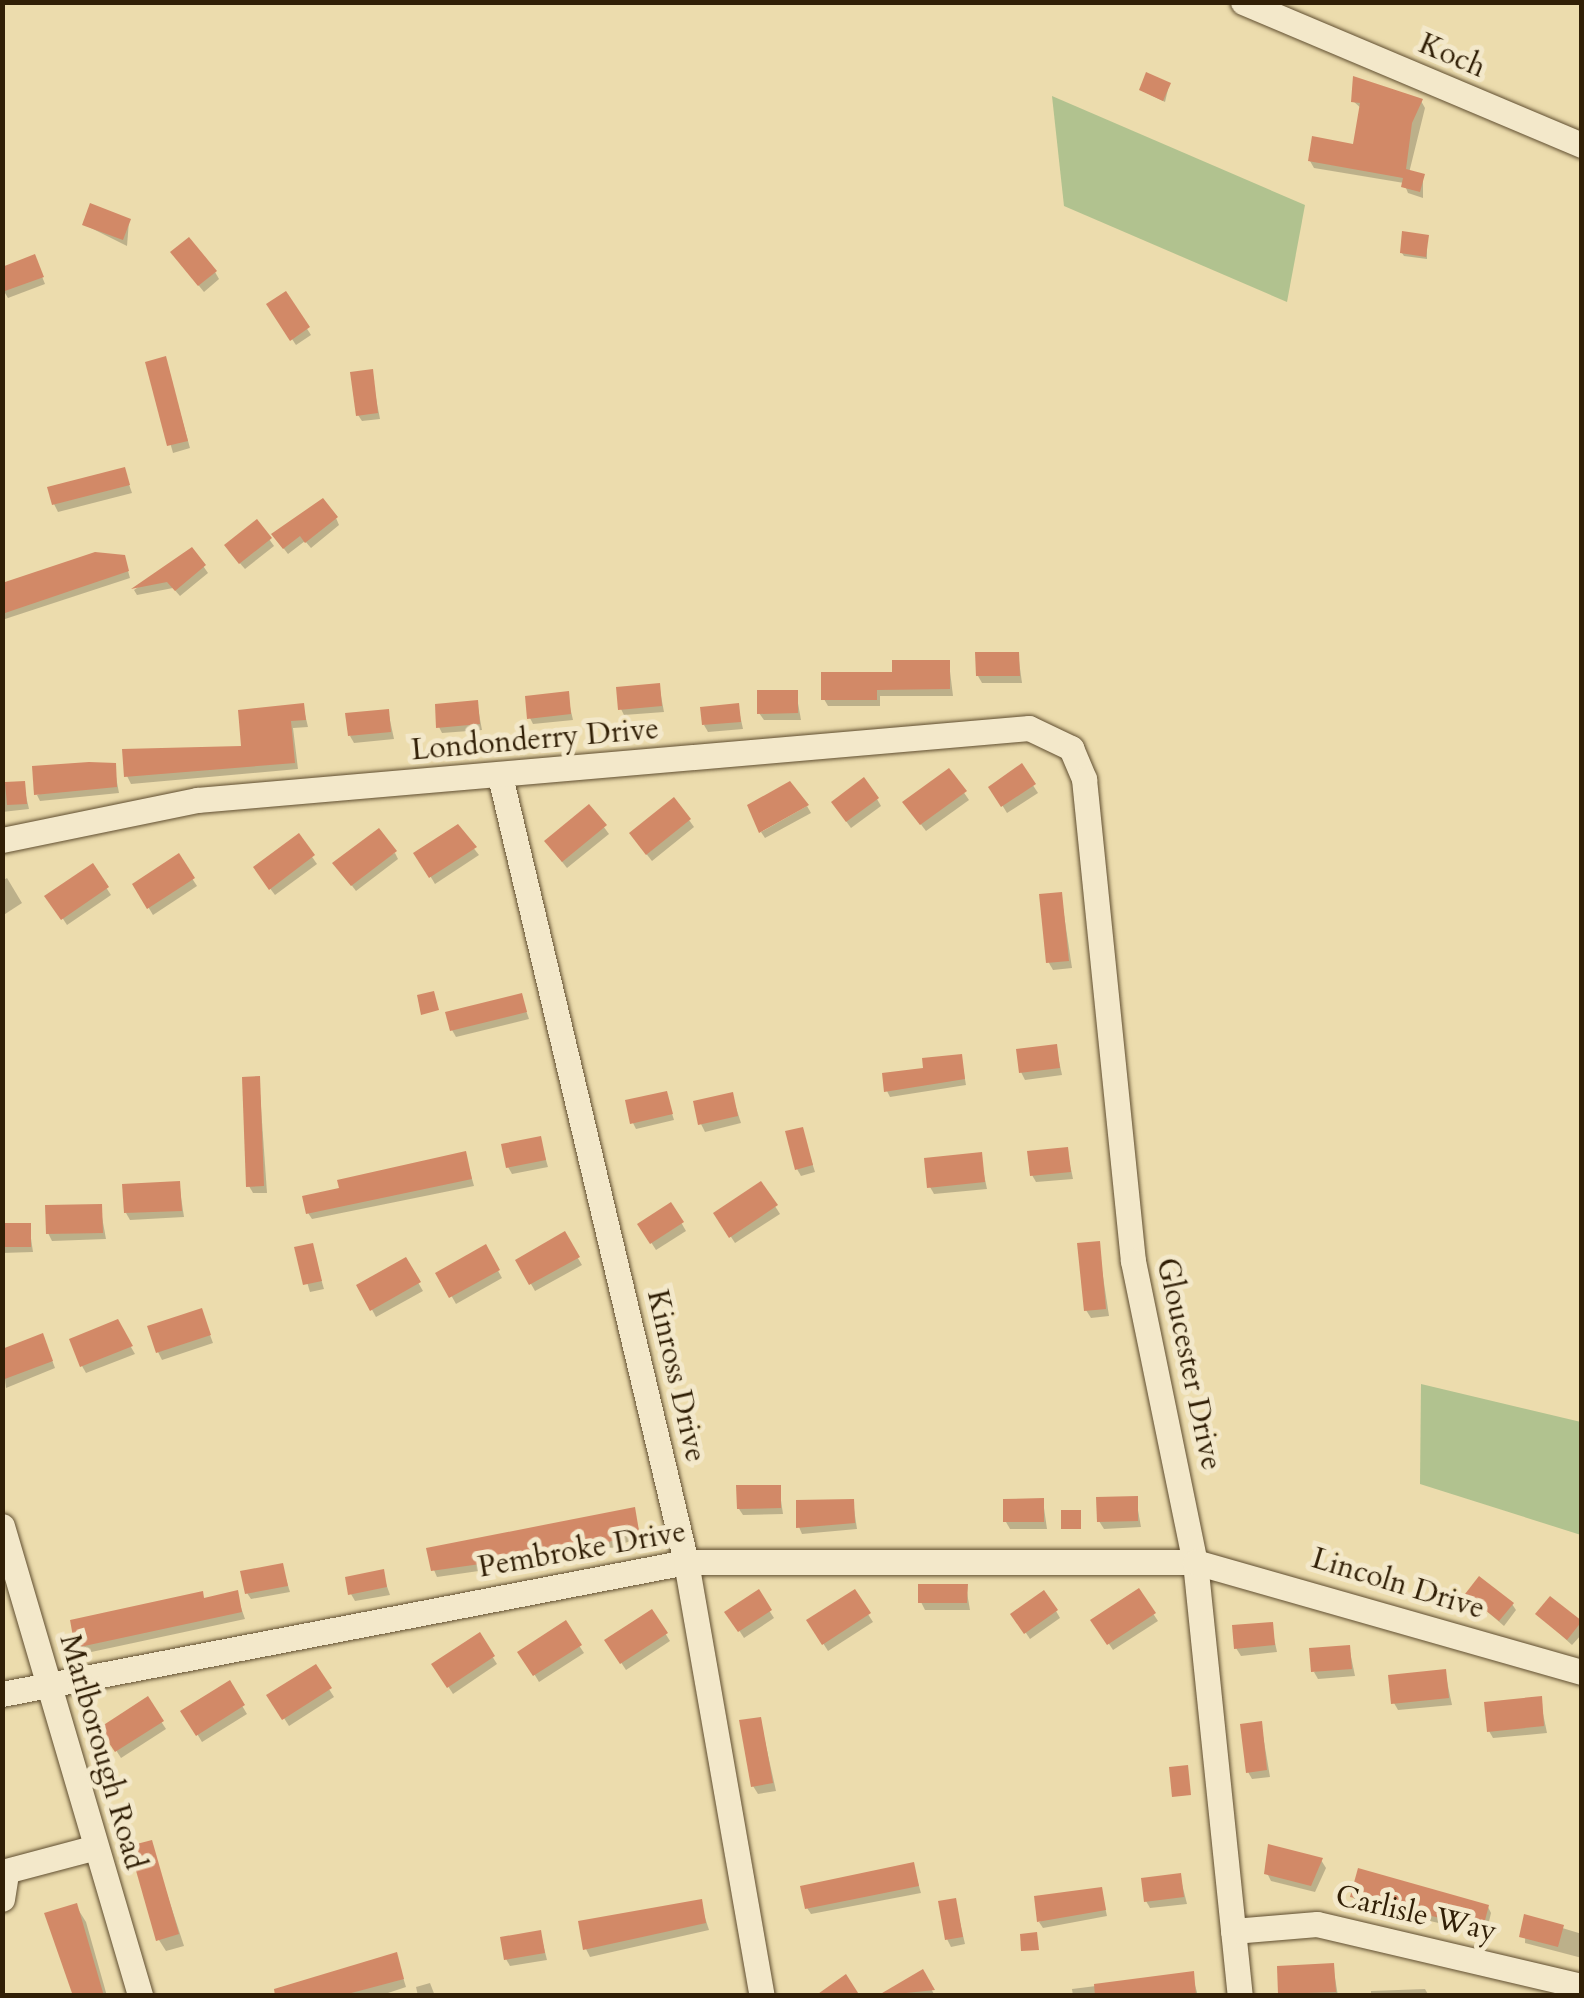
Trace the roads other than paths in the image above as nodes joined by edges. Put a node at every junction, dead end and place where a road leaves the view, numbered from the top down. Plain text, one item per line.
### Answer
1 (1243, 2) edge
2 (1582, 144) edge
3 (1070, 748) joint
4 (500, 776) junction
5 (2, 840) edge
6 (2, 1526) edge
7 (686, 1562) junction
8 (1195, 1562) junction
9 (1582, 1672) edge
10 (47, 1684) junction
11 (2, 1694) edge
12 (96, 1847) junction
13 (4, 1882) edge
14 (1233, 1931) junction
15 (1582, 1986) edge
16 (140, 1996) edge
17 (762, 1996) edge
18 (1240, 1996) edge

1 - 2 street, Koch
3 - 4 street, Londonderry Drive
3 - 8 street, Gloucester Drive
4 - 5 street, Londonderry Drive
4 - 7 street, Kinross Drive
6 - 10 street, Marlborough Road
7 - 8 street, Pembroke Drive
7 - 10 street, Pembroke Drive
7 - 17 street, Kinross Drive
8 - 9 street, Lincoln Drive
8 - 14 street, Gloucester Drive
10 - 11 street, Pembroke Drive
10 - 12 street, Marlborough Road
12 - 13 street
12 - 16 street, Marlborough Road
14 - 15 street, Carlisle Way
14 - 18 street, Gloucester Drive

